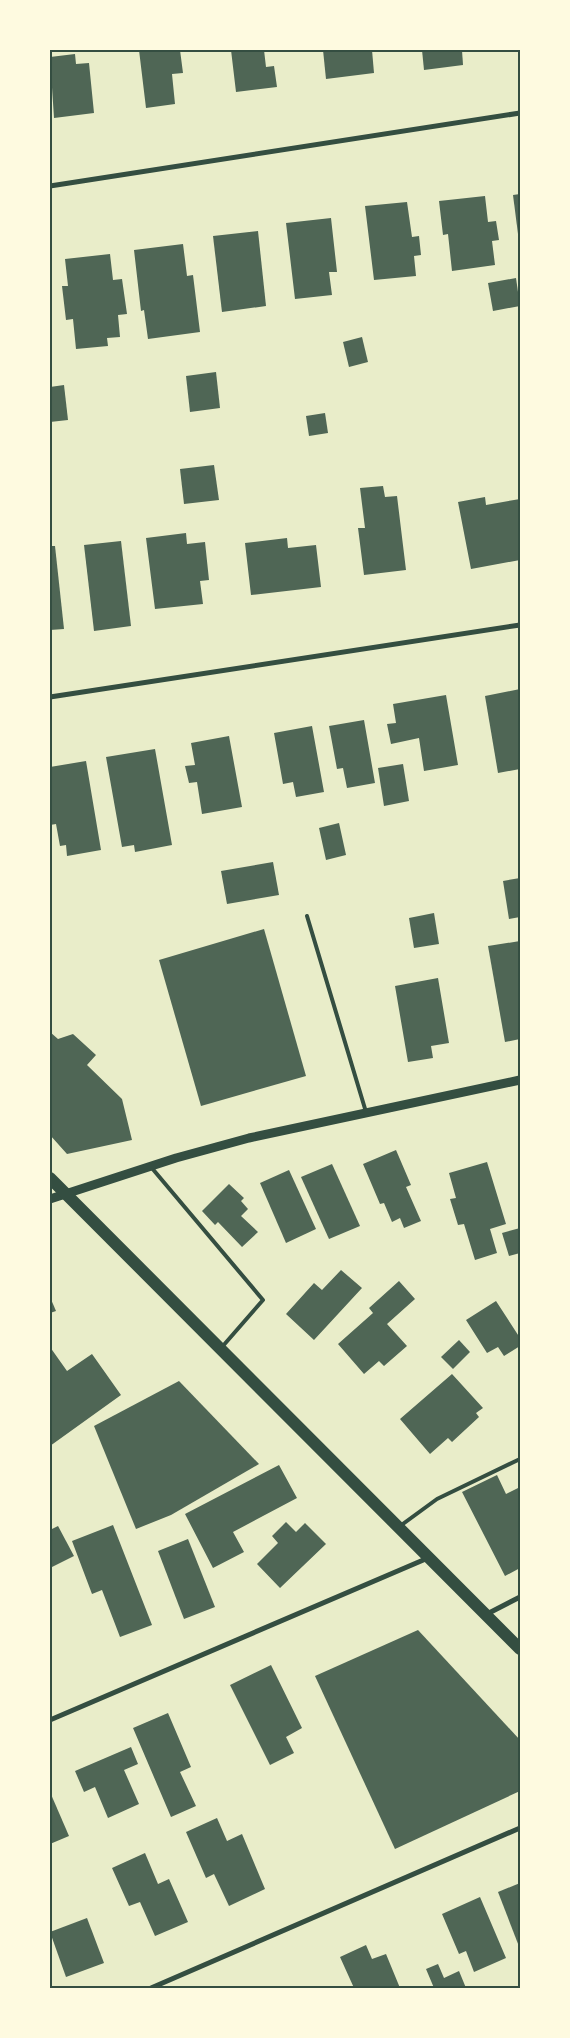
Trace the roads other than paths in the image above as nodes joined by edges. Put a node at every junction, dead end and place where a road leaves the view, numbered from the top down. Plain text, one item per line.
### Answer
1 (520, 113) edge
2 (50, 186) edge
3 (520, 625) edge
4 (50, 697) edge
5 (307, 916) dead end
6 (520, 1080) edge
7 (366, 1113) junction
8 (150, 1167) junction
9 (50, 1178) edge
10 (67, 1194) junction
11 (50, 1199) edge
12 (221, 1349) junction
13 (520, 1459) edge
14 (399, 1527) junction
15 (428, 1558) junction
16 (520, 1598) edge
17 (486, 1614) junction
18 (520, 1648) edge
19 (50, 1720) edge
20 (520, 1828) edge
21 (151, 1988) edge

1 - 2 street
3 - 4 street
5 - 7 lane
6 - 7 street
7 - 8 street
8 - 10 street
8 - 12 lane
9 - 10 main road
10 - 11 street
10 - 12 main road
12 - 14 main road
13 - 14 lane
14 - 15 main road
15 - 17 main road
15 - 19 street
16 - 17 street
17 - 18 main road
20 - 21 street

